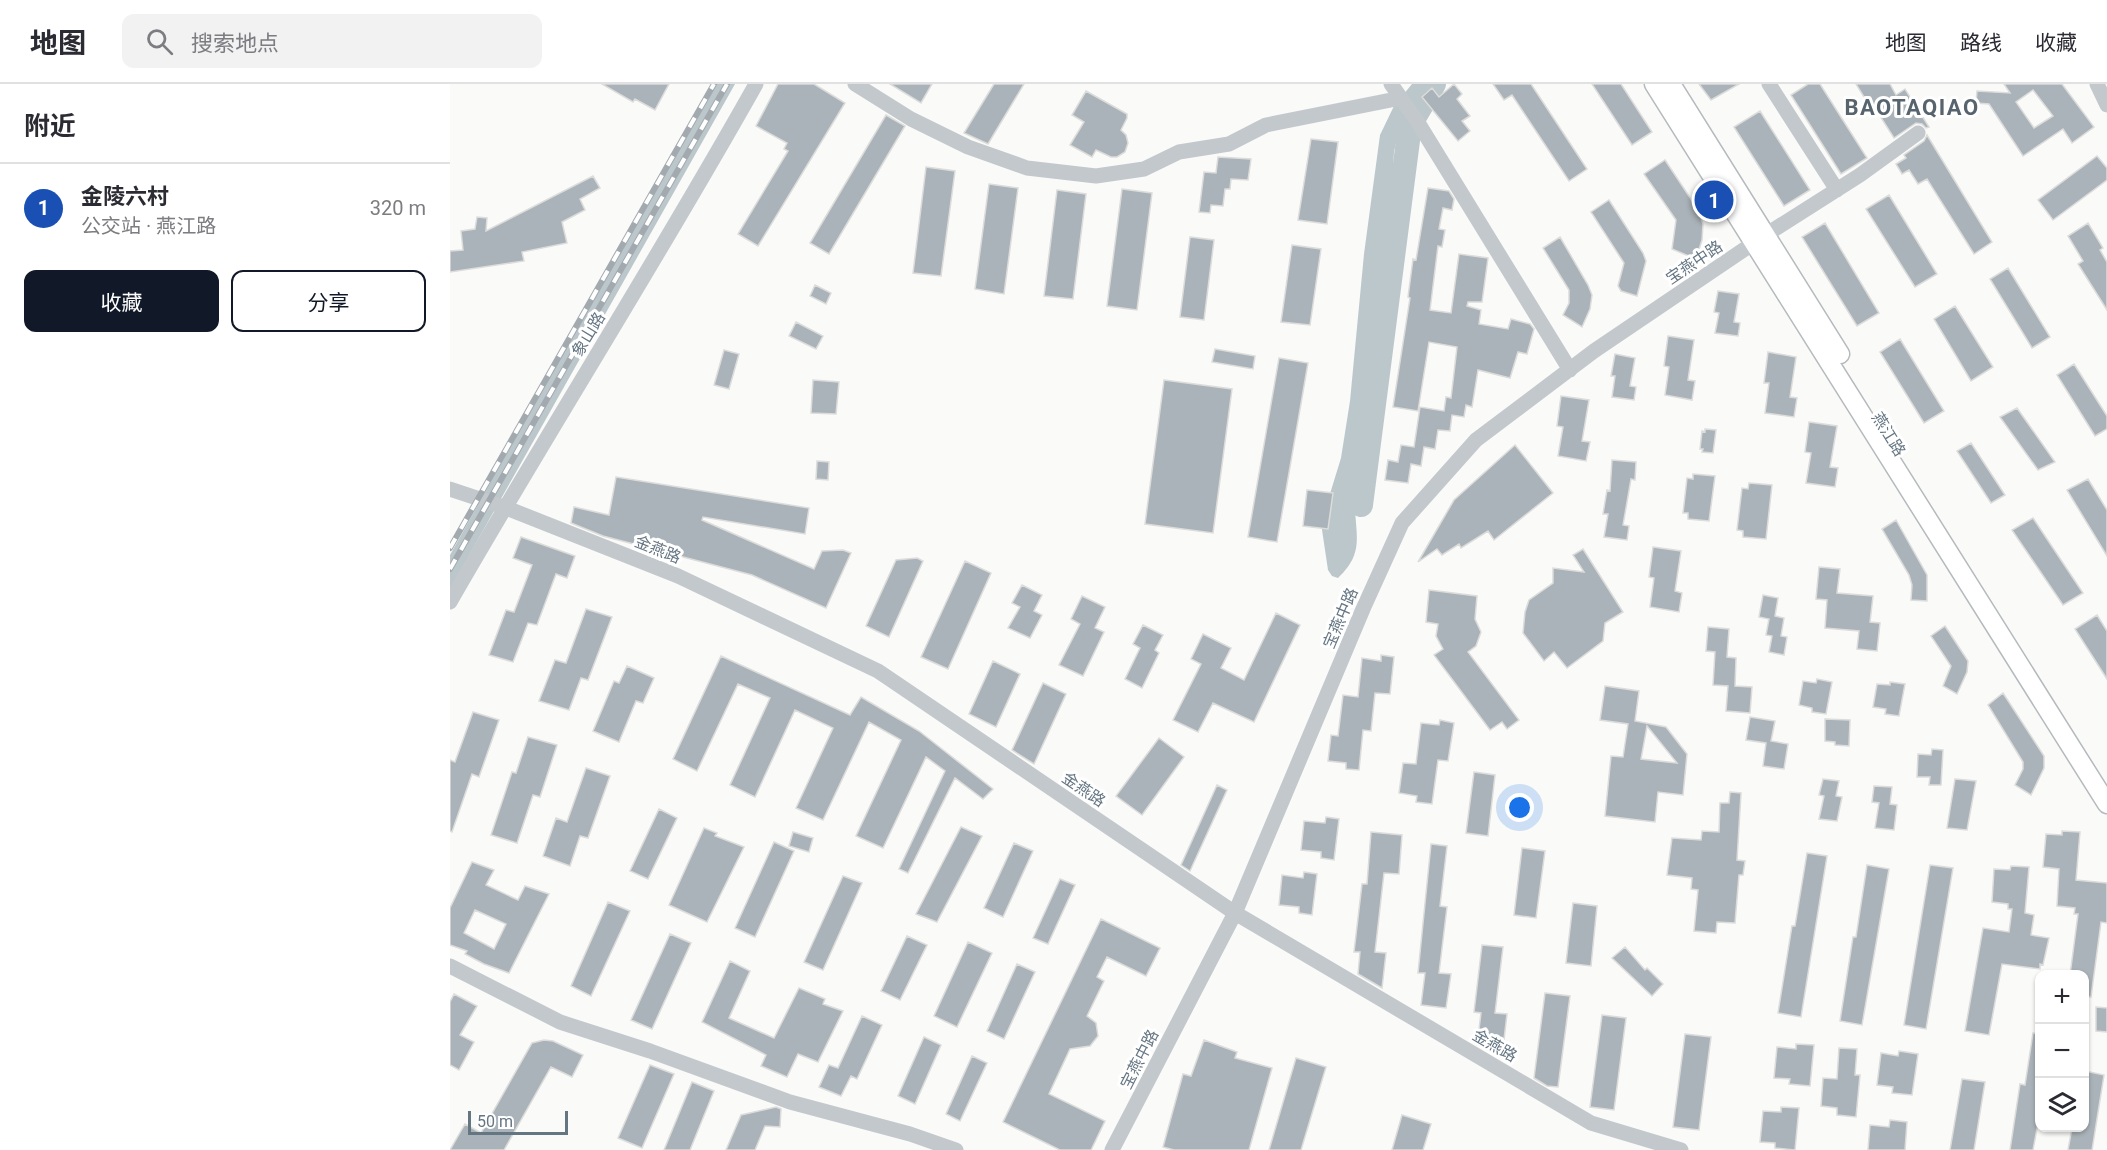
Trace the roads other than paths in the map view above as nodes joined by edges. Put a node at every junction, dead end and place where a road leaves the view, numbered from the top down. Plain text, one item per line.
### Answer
1 (756, 84) edge
2 (855, 84) edge
3 (1391, 84) edge
4 (1654, 84) edge
5 (1671, 84) edge
6 (1769, 84) edge
7 (2097, 84) edge
8 (1404, 103) junction
9 (2107, 105) edge
10 (1918, 133) dead end
11 (1837, 190) junction
12 (1761, 238) junction
13 (1570, 370) junction
14 (450, 489) edge
15 (504, 507) junction
16 (450, 602) edge
17 (2107, 784) edge
18 (2107, 804) edge
19 (1235, 913) junction
20 (450, 966) edge
21 (956, 1150) edge
22 (1112, 1150) edge
23 (1681, 1150) edge

1 - 15 street, 象山路
2 - 8 street
3 - 8 street
4 - 12 main road
5 - 12 main road, 燕江路
6 - 11 street
7 - 9 street
8 - 13 street
10 - 11 street, 宝燕中路
11 - 12 street, 宝燕中路
12 - 13 street, 宝燕中路
12 - 17 main road, 燕江路
12 - 18 main road
13 - 19 street, 宝燕中路
14 - 15 street, 金燕路
15 - 16 street, 象山路
15 - 19 street, 金燕路
19 - 22 street, 宝燕中路
19 - 23 street, 金燕路
20 - 21 street

